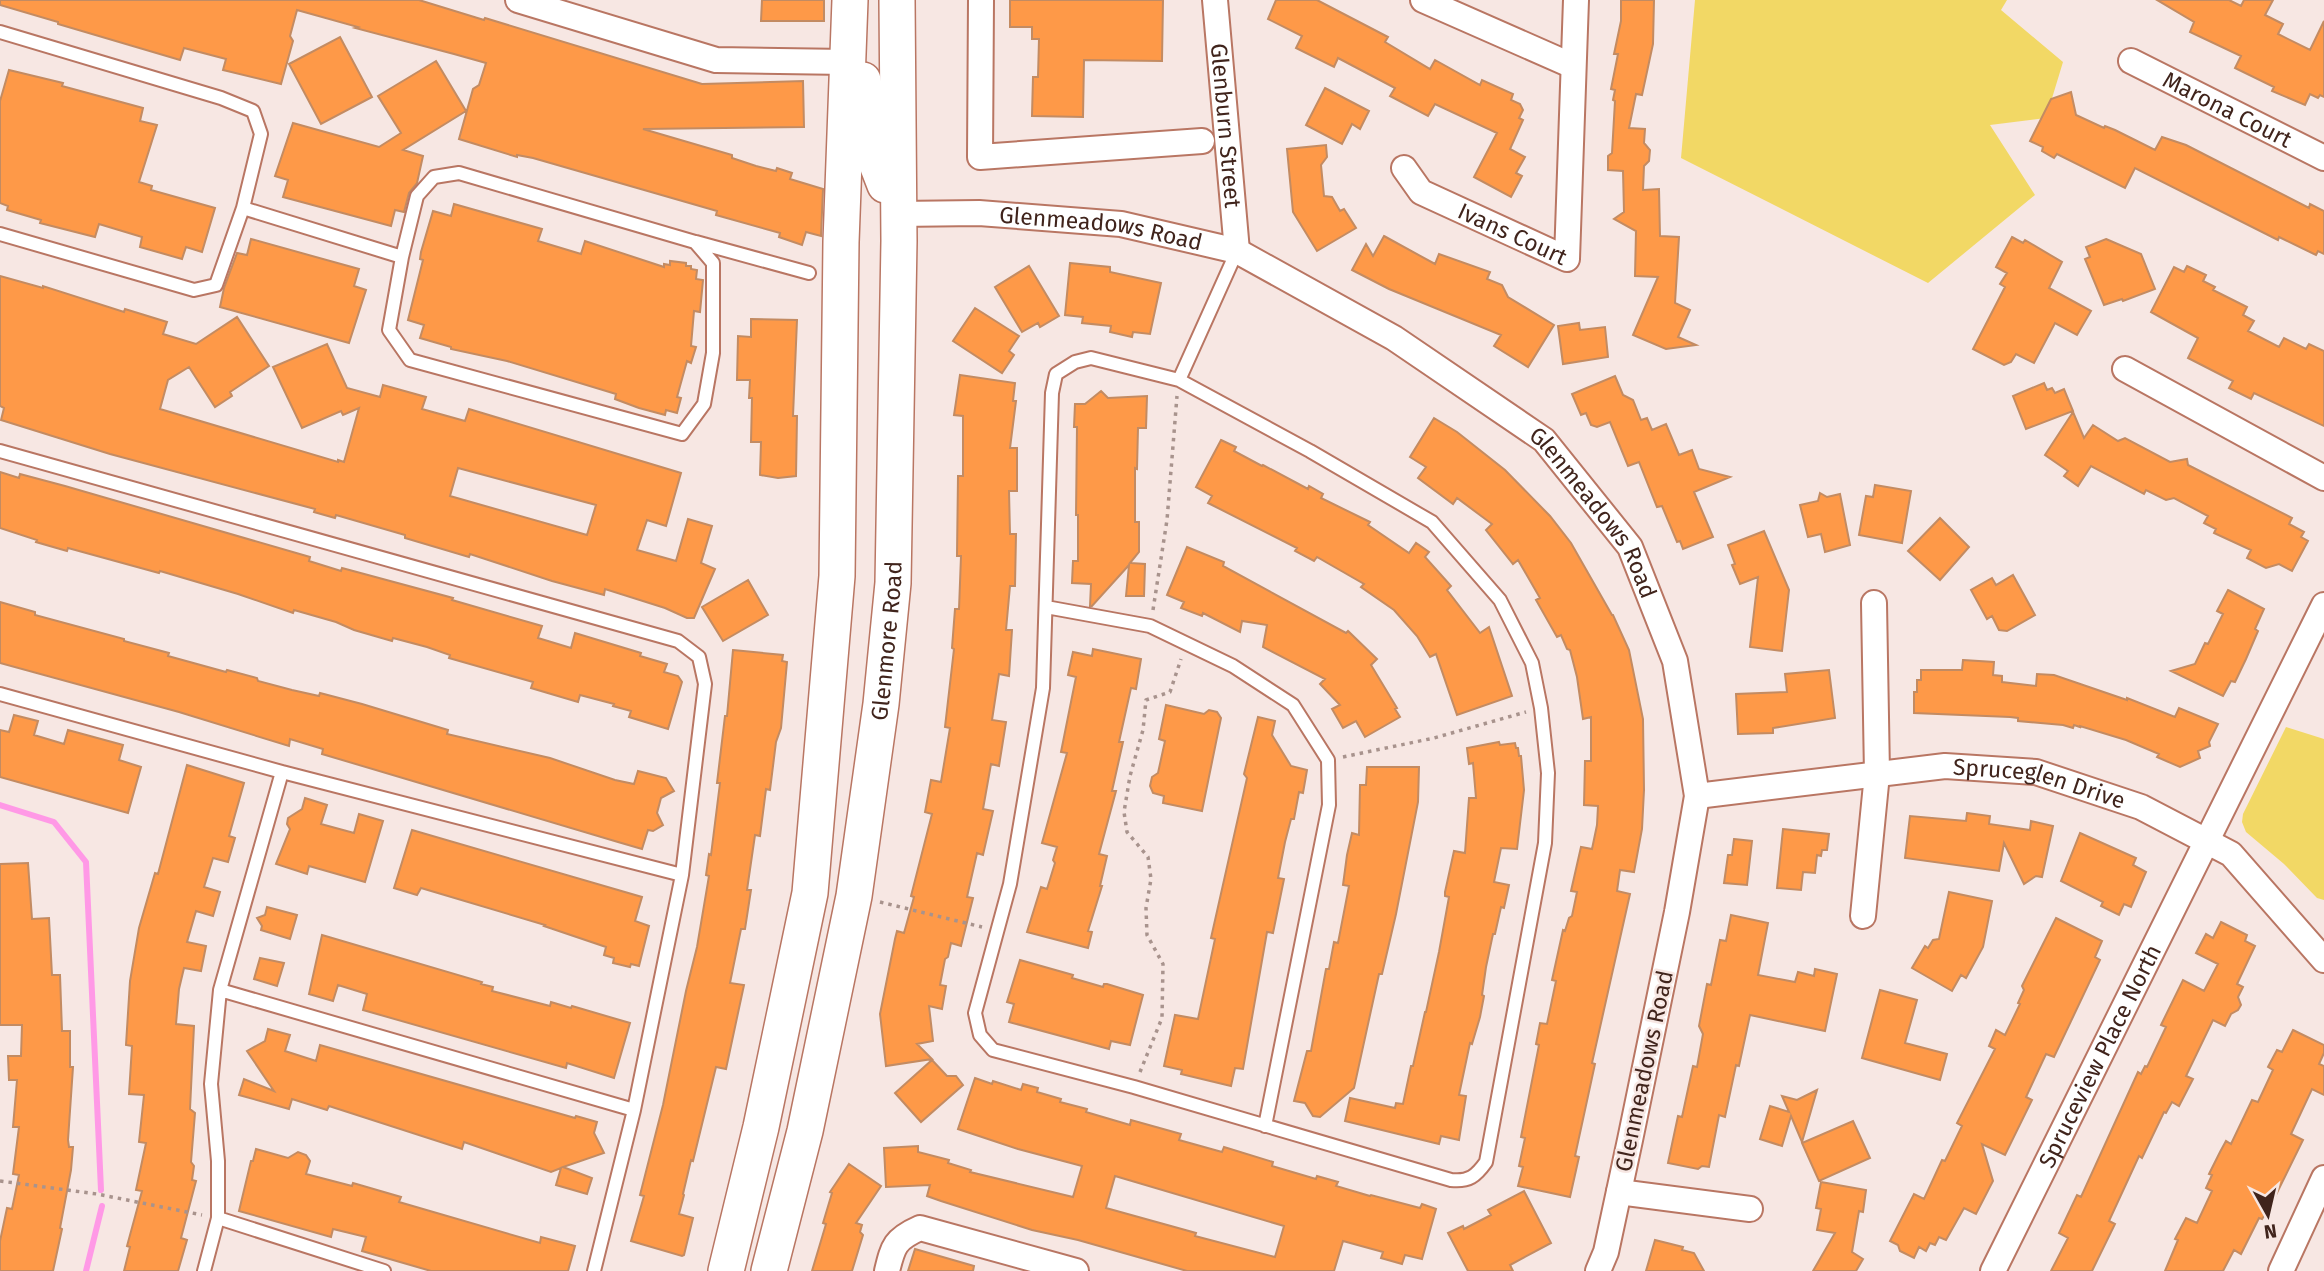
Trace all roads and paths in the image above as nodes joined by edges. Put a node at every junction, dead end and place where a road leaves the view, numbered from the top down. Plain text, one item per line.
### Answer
1 (518, 0) edge
2 (851, 0) edge
3 (898, 0) edge
4 (981, 0) edge
5 (1215, 0) edge
6 (1423, 0) edge
7 (1576, 0) edge
8 (0, 32) edge
9 (2131, 61) dead end
10 (848, 62) junction
11 (1573, 66) junction
12 (1202, 141) dead end
13 (2324, 158) edge
14 (1404, 168) dead end
15 (243, 208) junction
16 (897, 214) junction
17 (0, 234) edge
18 (695, 242) junction
19 (1237, 251) junction
20 (402, 257) junction
21 (809, 273) dead end
22 (2124, 369) dead end
23 (1179, 380) junction
24 (0, 451) edge
25 (2324, 478) edge
26 (1874, 603) dead end
27 (2324, 604) edge
28 (1046, 607) junction
29 (1150, 626) junction
30 (1185, 645) junction
31 (0, 694) edge
32 (1541, 708) junction
33 (1328, 760) junction
34 (282, 772) junction
35 (1877, 774) junction
36 (1696, 796) junction
37 (2207, 842) junction
38 (682, 875) junction
39 (854, 896) junction
40 (1863, 916) dead end
41 (998, 932) junction
42 (2324, 960) edge
43 (220, 990) junction
44 (1134, 1087) junction
45 (634, 1110) junction
46 (1265, 1126) junction
47 (2324, 1178) edge
48 (0, 1181) edge
49 (1619, 1192) junction
50 (1750, 1209) dead end
51 (218, 1218) junction
52 (204, 1271) edge
53 (384, 1271) edge
54 (594, 1271) edge
55 (726, 1271) edge
56 (769, 1271) edge
57 (887, 1271) edge
58 (1076, 1271) edge
59 (1598, 1271) edge
60 (1993, 1271) edge
61 (2281, 1271) edge

1 - 10 street
2 - 10 main road
2 - 16 main road
3 - 16 main road, Glenmore Road
4 - 12 street
5 - 19 street, Glenburn Street
6 - 11 street
7 - 11 street
8 - 15 lane
9 - 13 street, Marona Court
10 - 55 main road
11 - 14 street, Ivans Court
15 - 17 lane
15 - 20 lane
16 - 19 street, Glenmeadows Road
16 - 39 main road, Glenmore Road
18 - 20 lane
18 - 20 lane
18 - 21 lane
19 - 23 lane
19 - 36 street, Glenmeadows Road
22 - 25 street
23 - 28 lane
23 - 29 path
23 - 32 lane
24 - 38 lane
26 - 35 street
27 - 37 street, Spruceview Place North
28 - 29 lane
28 - 41 lane
29 - 30 lane
30 - 33 lane
30 - 44 path
31 - 34 lane
32 - 33 path
32 - 46 lane
33 - 46 lane
34 - 38 lane
34 - 43 lane
35 - 36 street, Spruceglen Drive
35 - 37 street, Spruceglen Drive
35 - 40 street
36 - 49 street, Glenmeadows Road
37 - 42 street, Spruceglen Drive
37 - 60 street, Spruceview Place North
38 - 45 lane
39 - 41 path
39 - 56 main road, Glenmore Road
41 - 44 lane
43 - 45 lane
43 - 51 lane
44 - 46 lane
45 - 54 lane
47 - 61 street
48 - 51 path
49 - 50 street
49 - 59 street, Glenmeadows Road
51 - 52 lane
51 - 53 lane
57 - 58 street

